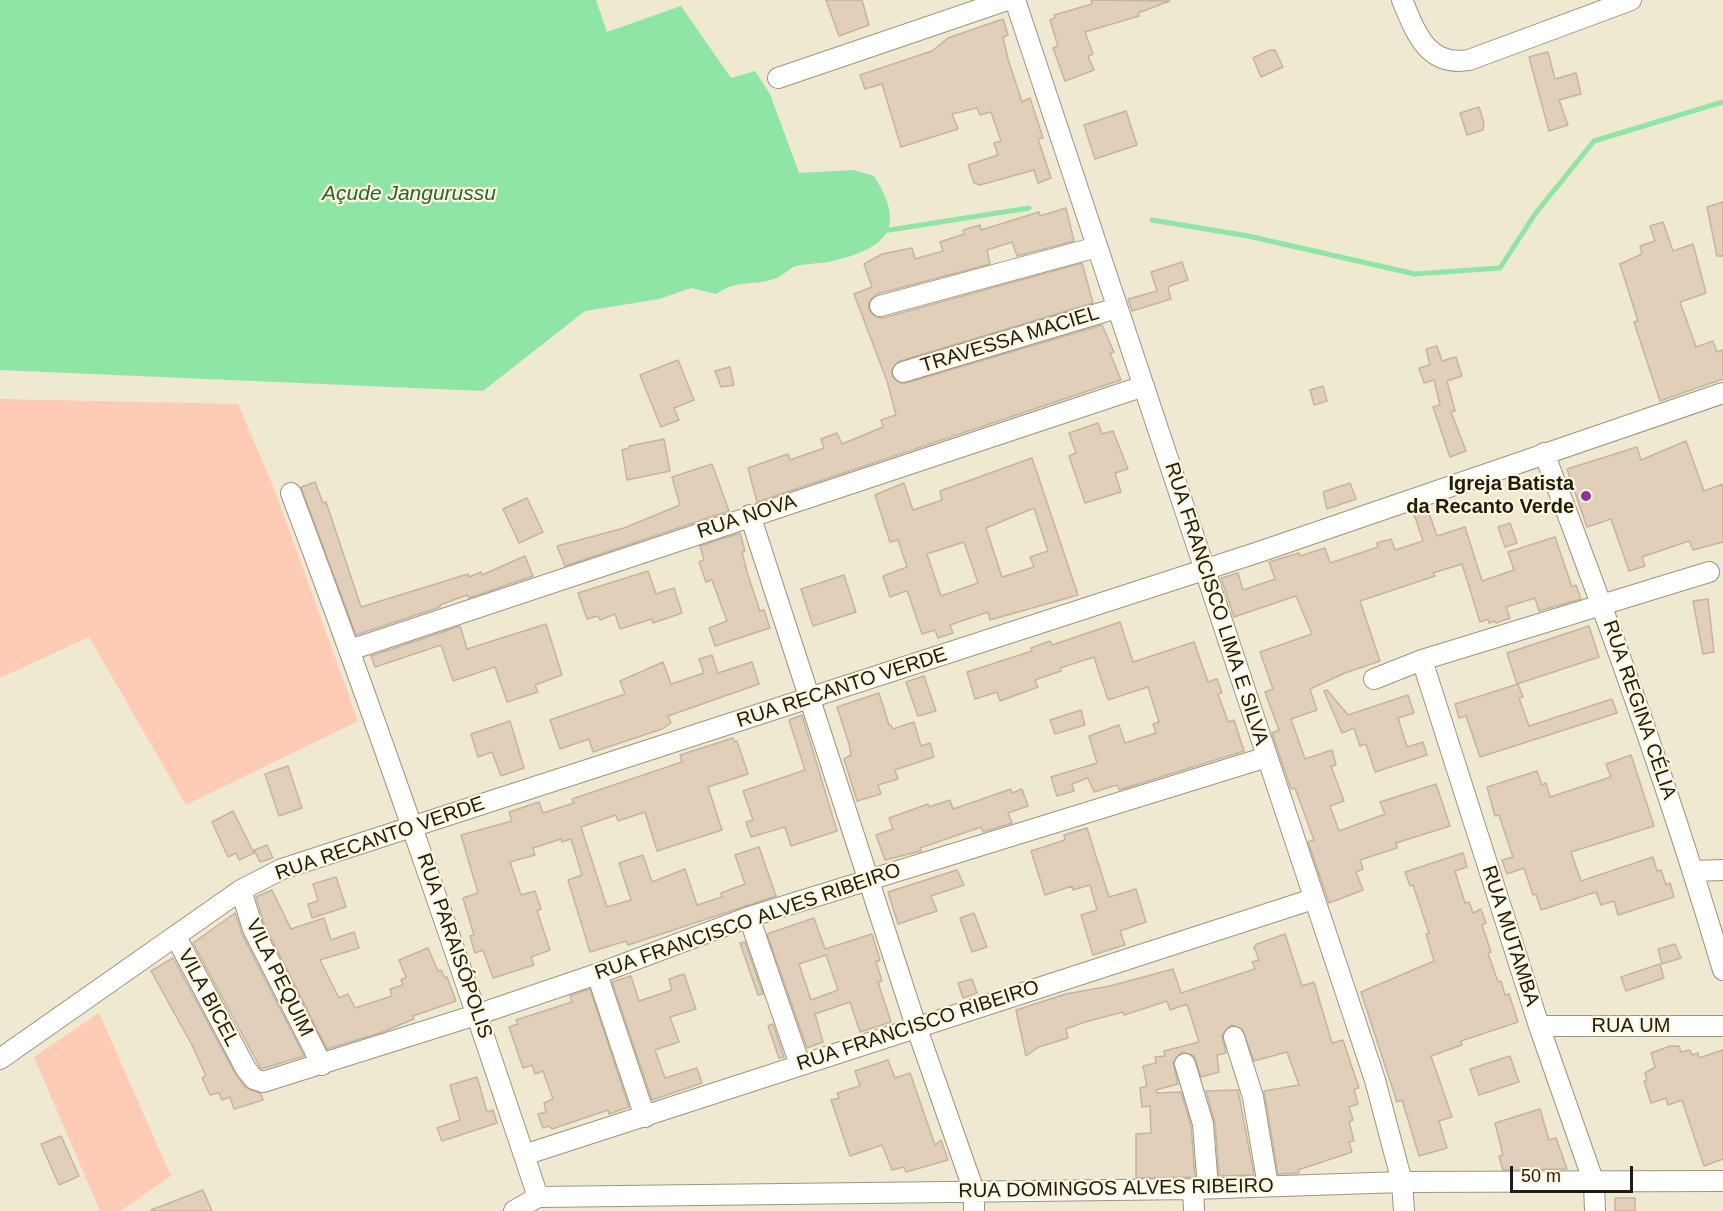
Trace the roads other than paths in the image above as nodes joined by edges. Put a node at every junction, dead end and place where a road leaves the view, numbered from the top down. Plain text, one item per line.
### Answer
1 (1007, 0) edge
2 (1015, 0) edge
3 (1402, 0) edge
4 (1631, 0) edge
5 (778, 78) dead end
6 (1097, 247) junction
7 (880, 306) dead end
8 (1117, 308) junction
9 (903, 372) dead end
10 (1144, 386) junction
11 (1723, 393) edge
12 (1544, 453) junction
13 (291, 494) dead end
14 (750, 515) junction
15 (1206, 569) junction
16 (1709, 572) dead end
17 (1603, 605) junction
18 (350, 650) junction
19 (1422, 660) junction
20 (1374, 678) dead end
21 (809, 700) junction
22 (1267, 757) junction
23 (412, 826) junction
24 (1723, 870) edge
25 (1693, 871) junction
26 (869, 878) junction
27 (241, 890) junction
28 (1313, 898) junction
29 (749, 917) junction
30 (176, 937) junction
31 (1723, 970) edge
32 (597, 974) junction
33 (479, 1014) junction
34 (916, 1026) junction
35 (1539, 1026) junction
36 (1723, 1026) edge
37 (1234, 1037) dead end
38 (0, 1059) edge
39 (241, 1059) joint
40 (1185, 1064) dead end
41 (322, 1065) junction
42 (800, 1065) junction
43 (645, 1117) junction
44 (524, 1155) junction
45 (1723, 1181) edge
46 (1402, 1182) junction
47 (1594, 1183) junction
48 (1268, 1186) junction
49 (1200, 1189) junction
50 (974, 1191) junction
51 (538, 1197) junction
52 (762, 1203) edge
53 (514, 1211) edge
54 (974, 1211) edge
55 (1194, 1211) edge
56 (1404, 1211) edge
57 (1596, 1211) edge

1 - 5 street
2 - 6 street, RUA FRANCISCO LIMA E SILVA
3 - 4 street
6 - 7 street
6 - 8 street, RUA FRANCISCO LIMA E SILVA
8 - 9 street, TRAVESSA MACIEL
8 - 10 street, RUA FRANCISCO LIMA E SILVA
10 - 14 street, RUA NOVA
10 - 15 street, RUA FRANCISCO LIMA E SILVA
11 - 12 street, RUA RECANTO VERDE
12 - 15 street, RUA RECANTO VERDE
12 - 17 street, RUA REGINA CÉLIA
13 - 18 street, RUA PARAISÓPOLIS
14 - 18 street, RUA NOVA
14 - 21 street
15 - 21 street, RUA RECANTO VERDE
15 - 22 street, RUA FRANCISCO LIMA E SILVA
16 - 17 street
17 - 19 street
17 - 25 street, RUA REGINA CÉLIA
18 - 23 street, RUA PARAISÓPOLIS
19 - 20 street
19 - 35 street, RUA MUTAMBA
21 - 23 street, RUA RECANTO VERDE
21 - 26 street
22 - 26 street, RUA FRANCISCO ALVES RIBEIRO
22 - 28 street, RUA FRANCISCO LIMA E SILVA
23 - 27 street, RUA RECANTO VERDE
23 - 33 street, RUA PARAISÓPOLIS
24 - 25 street
25 - 31 street, RUA REGINA CÉLIA
26 - 29 street, RUA FRANCISCO ALVES RIBEIRO
26 - 34 street
27 - 30 street, RUA RECANTO VERDE
27 - 41 street, VILA PEQUIM
28 - 34 street, RUA FRANCISCO RIBEIRO
28 - 46 street, RUA FRANCISCO LIMA E SILVA
29 - 32 street, RUA FRANCISCO ALVES RIBEIRO
29 - 42 street
30 - 38 street, RUA RECANTO VERDE
30 - 39 street, VILA BICEL
32 - 33 street, RUA FRANCISCO ALVES RIBEIRO
32 - 43 street
33 - 41 street, RUA FRANCISCO ALVES RIBEIRO
33 - 44 street, RUA PARAISÓPOLIS
34 - 42 street, RUA FRANCISCO RIBEIRO
34 - 50 street
35 - 36 street, RUA UM
35 - 47 street, RUA MUTAMBA
37 - 48 street
39 - 41 street, RUA FRANCISCO ALVES RIBEIRO
40 - 49 street
42 - 43 street, RUA FRANCISCO RIBEIRO
43 - 44 street, RUA FRANCISCO RIBEIRO
44 - 51 street, RUA PARAISÓPOLIS
45 - 47 street, RUA DOMINGOS ALVES RIBEIRO
46 - 47 street, RUA DOMINGOS ALVES RIBEIRO
46 - 48 street, RUA DOMINGOS ALVES RIBEIRO
46 - 56 street, RUA FRANCISCO LIMA E SILVA
47 - 57 street, RUA MUTAMBA
48 - 49 street, RUA DOMINGOS ALVES RIBEIRO
49 - 50 street, RUA DOMINGOS ALVES RIBEIRO
49 - 55 street
50 - 52 street, RUA DOMINGOS ALVES RIBEIRO
50 - 54 street
51 - 52 street, RUA DOMINGOS ALVES RIBEIRO
51 - 53 street, RUA DOMINGOS ALVES RIBEIRO

